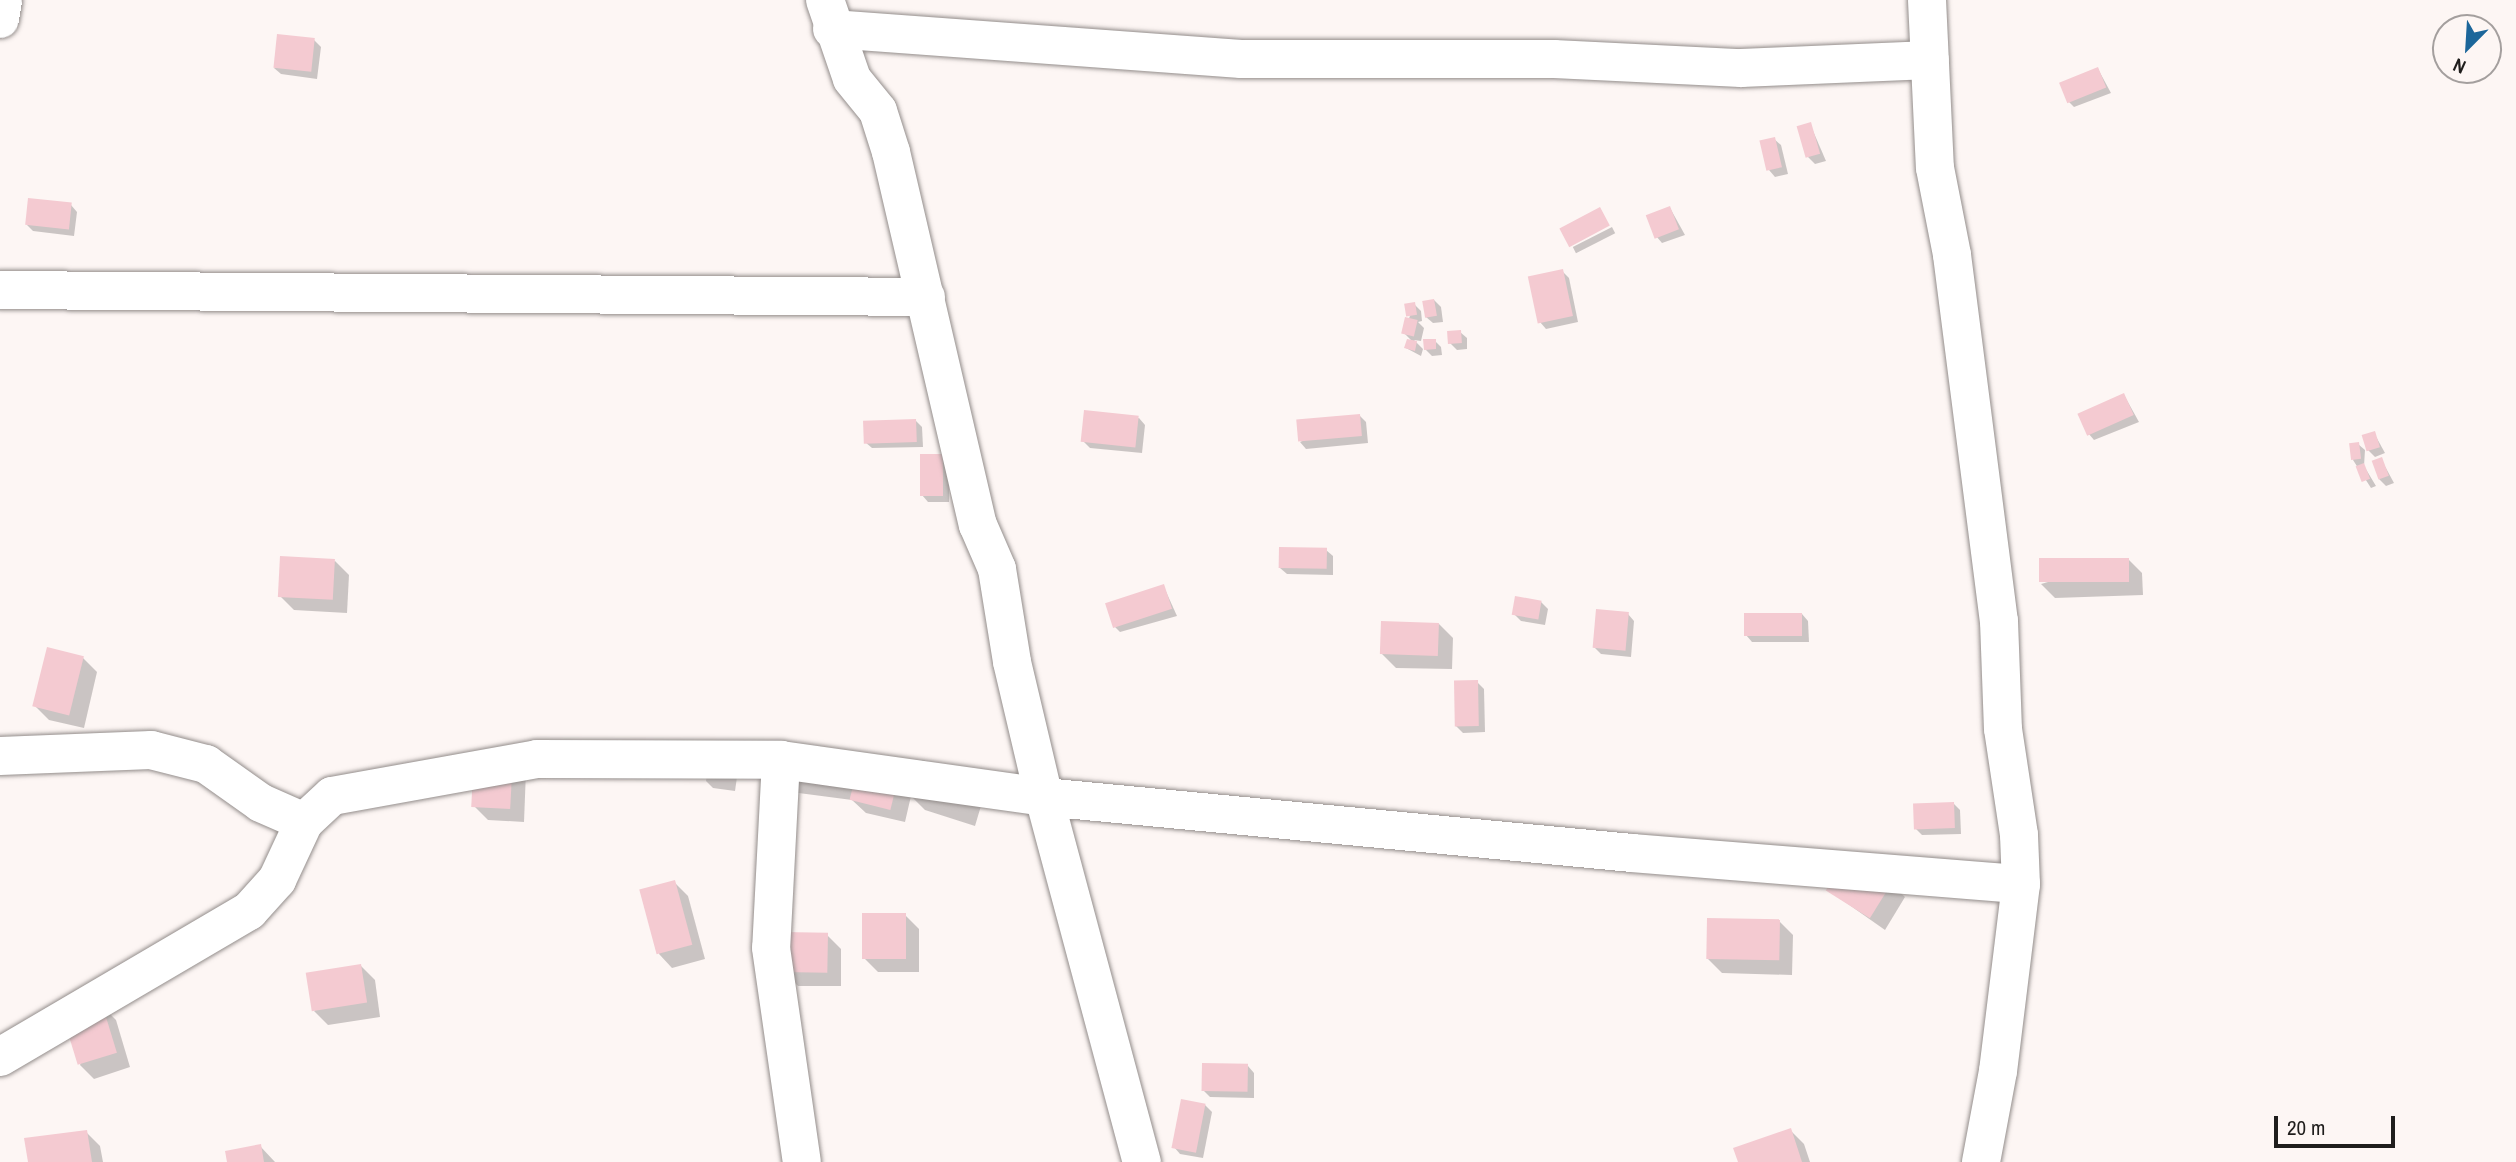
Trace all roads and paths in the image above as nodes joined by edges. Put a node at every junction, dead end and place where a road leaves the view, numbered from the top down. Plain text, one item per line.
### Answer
1 (3, 0) edge
2 (1927, 0) edge
3 (828, 15) edge
4 (0, 19) edge
5 (1930, 60) junction
6 (0, 290) edge
7 (926, 297) junction
8 (0, 756) edge
9 (781, 760) junction
10 (1044, 797) junction
11 (304, 822) junction
12 (2021, 884) junction
13 (0, 1057) edge
14 (802, 1162) edge
15 (1142, 1162) edge
16 (1981, 1162) edge

1 - 4 street
2 - 5 street
3 - 5 street
3 - 7 street
5 - 12 street
6 - 7 street
7 - 10 street
8 - 11 street
9 - 10 street
9 - 11 street
9 - 14 street
10 - 12 street
10 - 15 street
11 - 13 street
12 - 16 street

